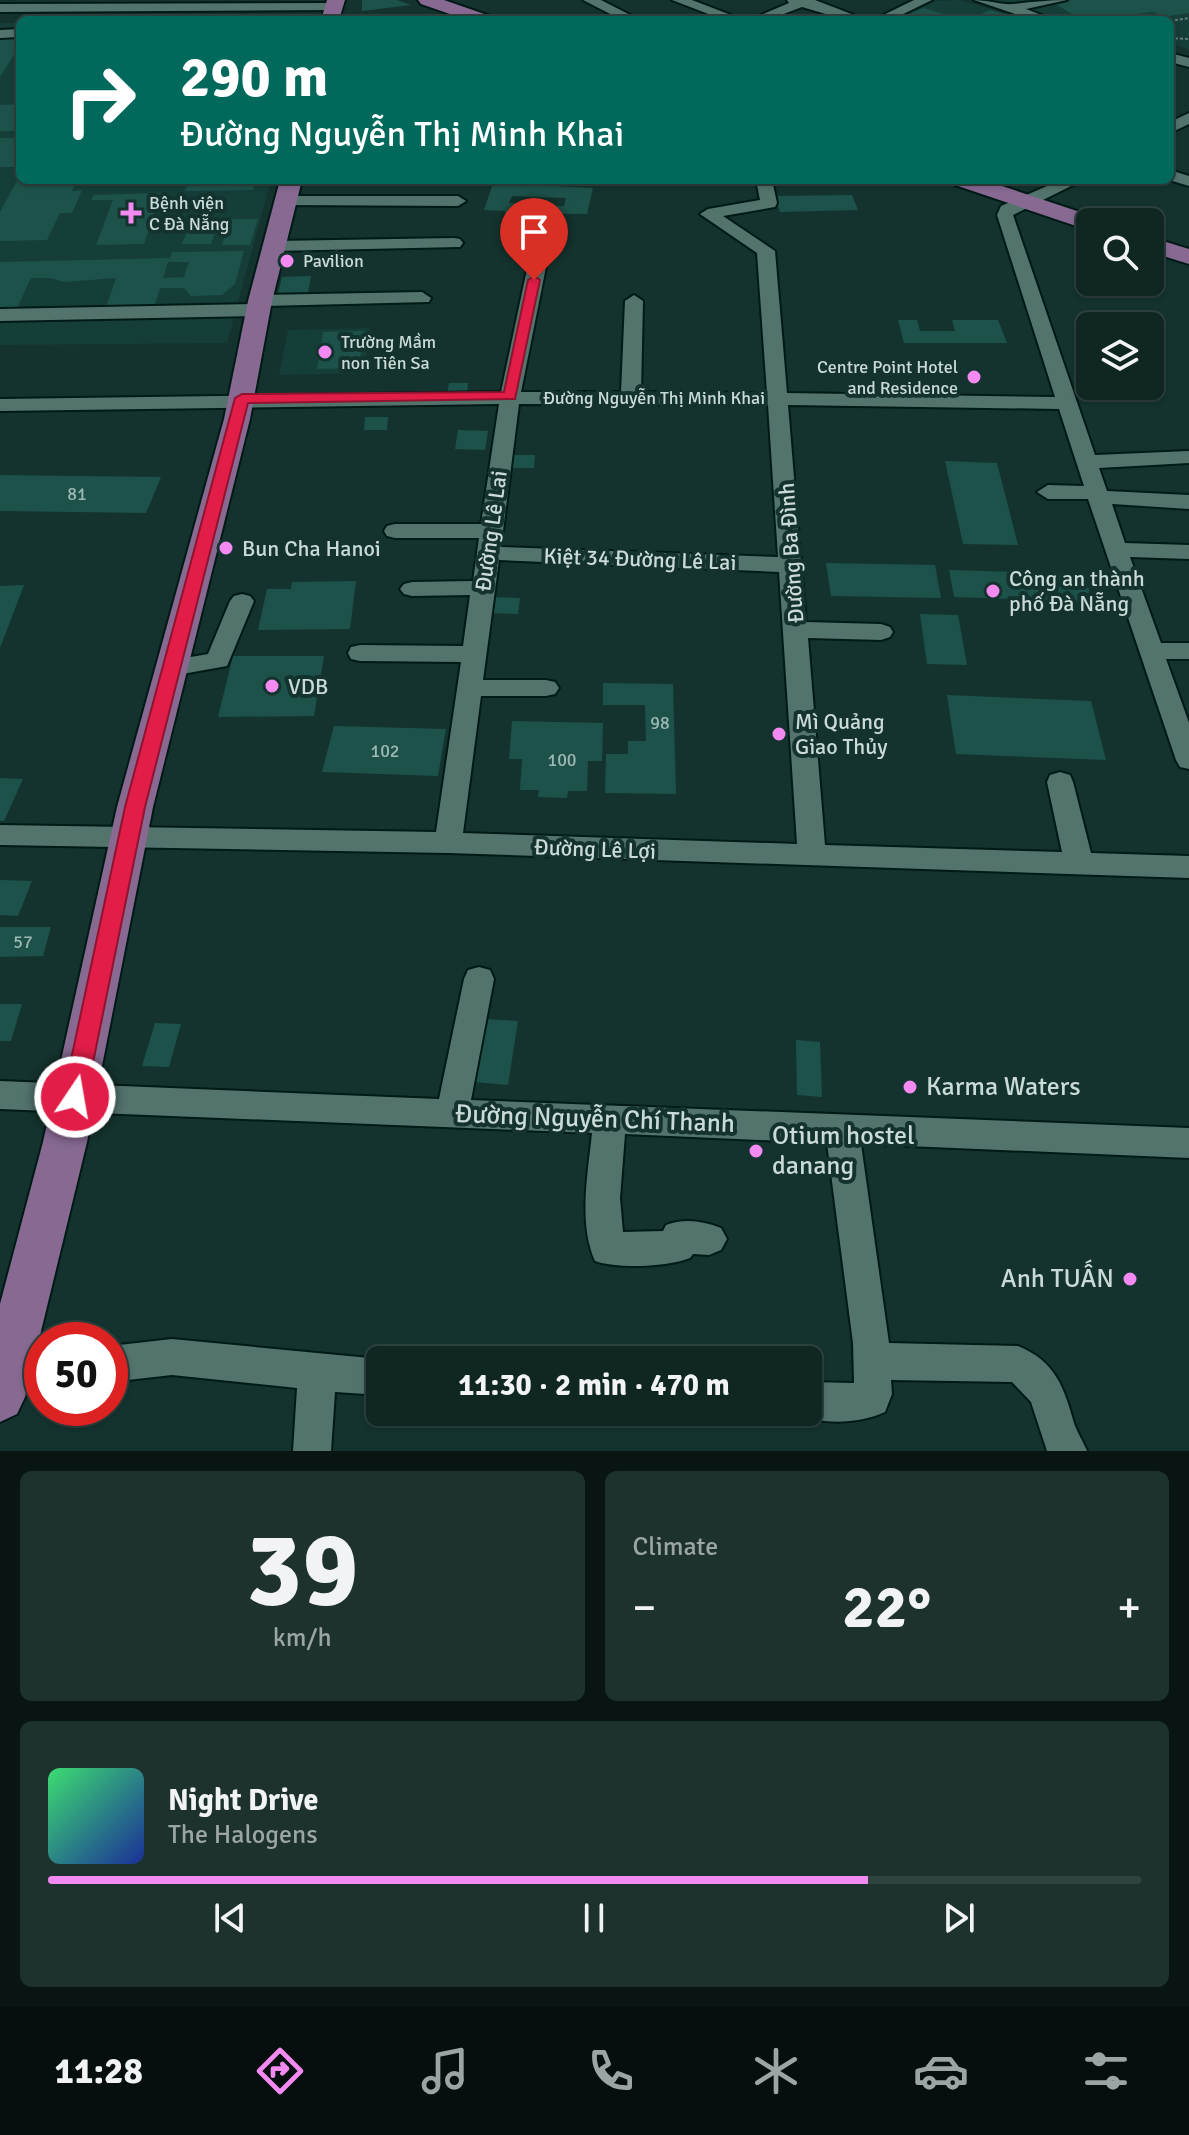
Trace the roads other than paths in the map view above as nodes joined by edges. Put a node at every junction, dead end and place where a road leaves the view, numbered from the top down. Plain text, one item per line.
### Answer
1 (427, 0) edge
2 (590, 0) edge
3 (679, 0) edge
4 (717, 0) edge
5 (889, 0) edge
6 (925, 0) edge
7 (981, 0) edge
8 (994, 0) edge
9 (1060, 0) edge
10 (802, 1) edge
11 (202, 3) edge
12 (911, 6) junction
13 (0, 8) edge
14 (699, 8) junction
15 (1014, 8) junction
16 (333, 9) edge
17 (473, 16) edge
18 (624, 16) edge
19 (724, 16) edge
20 (766, 16) edge
21 (848, 16) edge
22 (889, 16) edge
23 (1030, 16) edge
24 (765, 184) edge
25 (975, 184) edge
26 (1067, 184) edge
27 (289, 190) edge
28 (458, 201) dead end
29 (1030, 202) junction
30 (1076, 218) edge
31 (546, 222) dead end
32 (390, 223) junction
33 (454, 243) dead end
34 (274, 246) junction
35 (1164, 249) edge
36 (1189, 257) edge
37 (422, 298) dead end
38 (634, 301) dead end
39 (259, 306) junction
40 (0, 315) edge
41 (510, 396) junction
42 (631, 397) junction
43 (242, 398) junction
44 (779, 398) junction
45 (1067, 403) junction
46 (0, 405) edge
47 (1189, 457) edge
48 (1087, 462) junction
49 (1048, 492) dead end
50 (1097, 495) junction
51 (1189, 502) edge
52 (395, 531) dead end
53 (490, 542) junction
54 (1116, 550) junction
55 (1189, 552) edge
56 (791, 565) junction
57 (483, 588) junction
58 (412, 589) dead end
59 (242, 601) dead end
60 (797, 630) junction
61 (881, 632) dead end
62 (1151, 651) junction
63 (1189, 651) edge
64 (360, 653) dead end
65 (474, 654) junction
66 (171, 668) junction
67 (470, 688) junction
68 (546, 688) dead end
69 (1189, 760) edge
70 (1060, 782) dead end
71 (0, 835) edge
72 (127, 839) junction
73 (448, 843) junction
74 (812, 856) junction
75 (1079, 864) junction
76 (1189, 867) edge
77 (479, 979) dead end
78 (0, 1095) edge
79 (75, 1097) junction
80 (452, 1113) junction
81 (610, 1119) junction
82 (842, 1129) junction
83 (1189, 1143) edge
84 (709, 1239) dead end
85 (872, 1361) junction
86 (128, 1362) edge
87 (317, 1372) junction
88 (366, 1376) edge
89 (16, 1381) edge
90 (822, 1401) edge
91 (312, 1451) edge
92 (1068, 1451) edge

1 - 17 main road
2 - 18 street
3 - 14 street
4 - 14 street
5 - 12 street
6 - 12 street
7 - 15 street
8 - 15 street
9 - 15 street
10 - 20 street
10 - 21 street
11 - 13 street
11 - 16 street
12 - 22 street
14 - 19 street
15 - 23 street
24 - 44 street, Đường Ba Đình
25 - 29 main road
26 - 29 street
27 - 32 street
27 - 34 main road
28 - 32 street
29 - 30 main road
29 - 45 street
31 - 41 street, Đường Lê Lai
32 - 33 street
32 - 34 street
34 - 39 main road
35 - 36 main road
37 - 39 street
38 - 42 street
39 - 40 street
39 - 43 main road
41 - 42 street, Đường Nguyễn Thị Minh Khai
41 - 43 street, Đường Nguyễn Thị Minh Khai
41 - 53 street, Đường Lê Lai
42 - 44 street, Đường Nguyễn Thị Minh Khai
43 - 46 street, Đường Nguyễn Thị Minh Khai
43 - 66 main road
44 - 45 street, Đường Nguyễn Thị Minh Khai
44 - 56 street, Đường Ba Đình
45 - 48 street
47 - 48 street
48 - 50 street
49 - 50 street
50 - 51 street
50 - 54 street
52 - 53 street, Kiệt 34 Đường Lê Lai
53 - 56 street, Kiệt 34 Đường Lê Lai
53 - 57 street, Đường Lê Lai
54 - 55 street
54 - 62 street
56 - 60 street, Đường Ba Đình
57 - 58 street
57 - 65 street, Đường Lê Lai
59 - 66 street
60 - 61 street
60 - 74 street, Đường Ba Đình
62 - 63 street
62 - 69 street
64 - 65 street
65 - 67 street, Đường Lê Lai
66 - 72 main road
67 - 68 street
67 - 73 street, Đường Lê Lai
70 - 75 street
71 - 72 street, Đường Lê Lợi
72 - 73 street, Đường Lê Lợi
72 - 79 main road
73 - 74 street, Đường Lê Lợi
74 - 75 street, Đường Lê Lợi
75 - 76 street, Đường Lê Lợi
77 - 80 street
78 - 79 street, Đường Nguyễn Chí Thanh
79 - 80 street, Đường Nguyễn Chí Thanh
79 - 89 main road
80 - 81 street, Đường Nguyễn Chí Thanh
81 - 82 street, Đường Nguyễn Chí Thanh
81 - 84 street
82 - 83 street, Đường Nguyễn Chí Thanh
82 - 85 street
85 - 90 street
85 - 92 street
86 - 87 street
87 - 88 street
87 - 91 street

